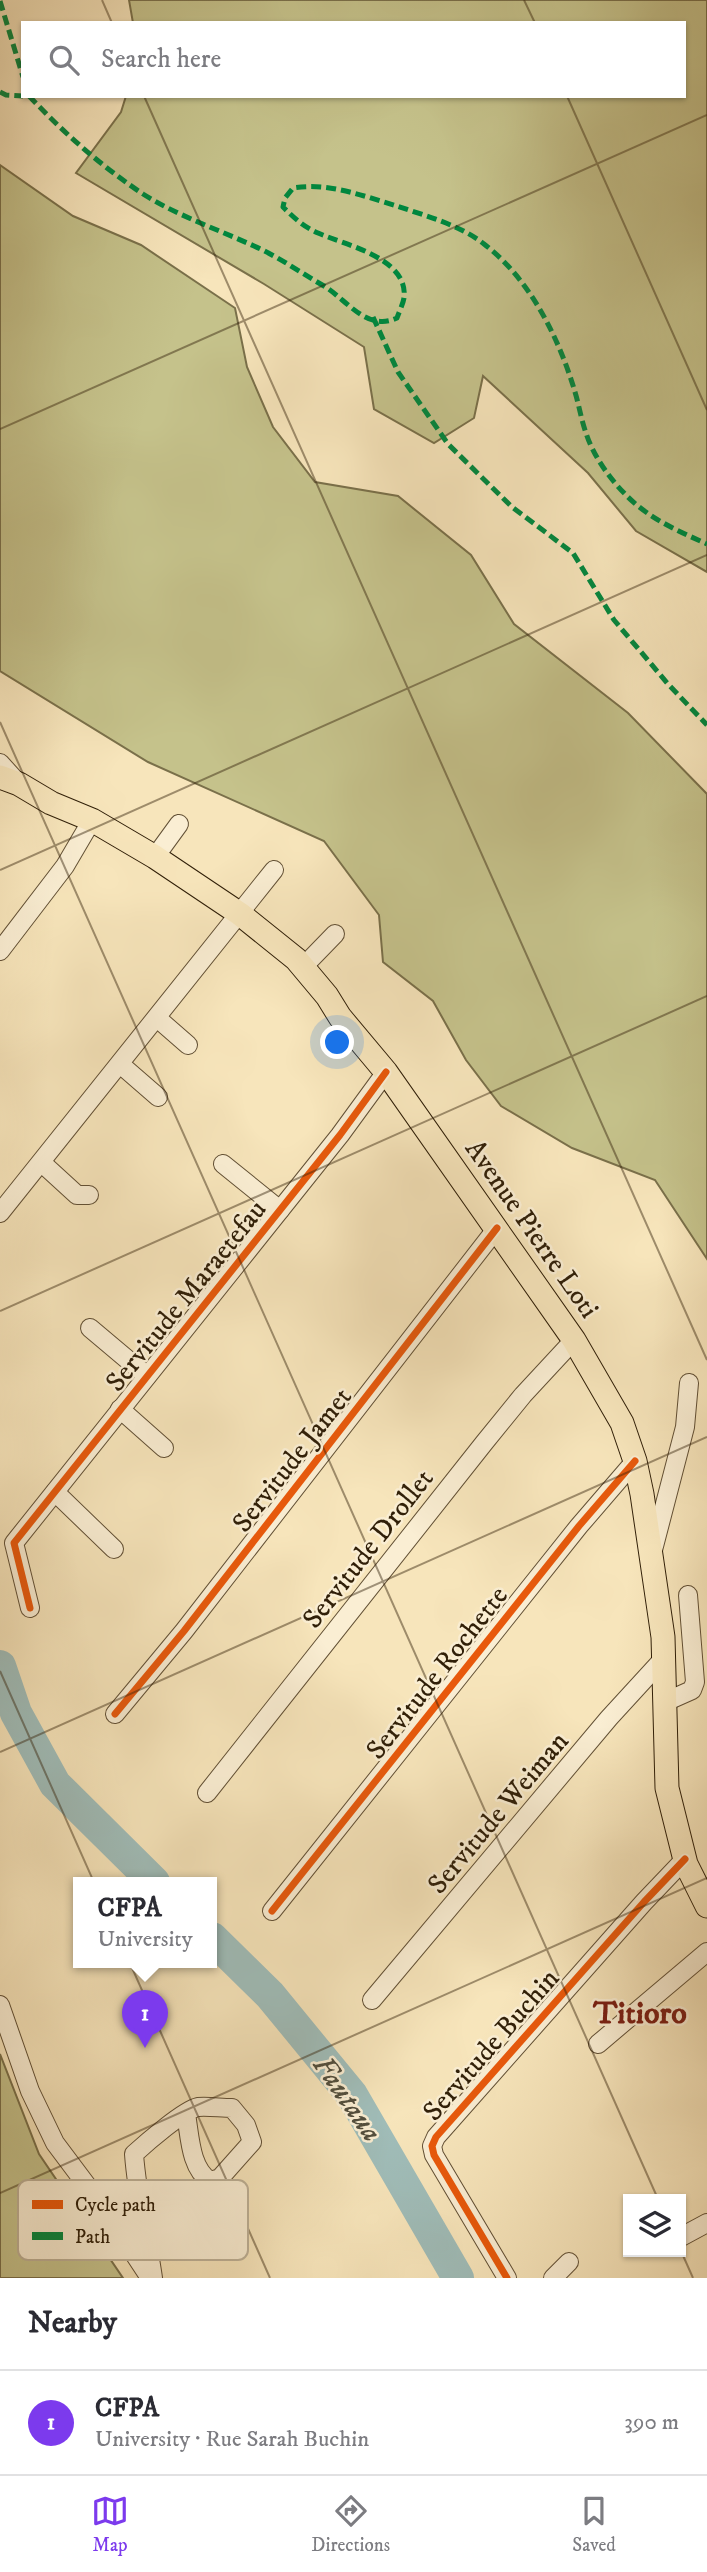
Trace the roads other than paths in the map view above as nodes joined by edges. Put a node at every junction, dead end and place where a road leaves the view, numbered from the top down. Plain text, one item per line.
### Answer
1 (0, 763) edge
2 (10, 781) edge
3 (92, 820) junction
4 (178, 824) dead end
5 (155, 857) junction
6 (274, 870) dead end
7 (240, 914) junction
8 (335, 934) dead end
9 (0, 951) edge
10 (303, 967) junction
11 (157, 1018) junction
12 (188, 1045) dead end
13 (120, 1065) junction
14 (386, 1072) junction
15 (158, 1097) dead end
16 (42, 1163) junction
17 (223, 1164) dead end
18 (89, 1195) dead end
19 (280, 1210) junction
20 (0, 1213) edge
21 (497, 1228) junction
22 (90, 1328) dead end
23 (574, 1340) junction
24 (147, 1376) junction
25 (689, 1383) dead end
26 (120, 1409) junction
27 (164, 1448) dead end
28 (635, 1461) junction
29 (55, 1492) junction
30 (114, 1549) dead end
31 (651, 1557) junction
32 (688, 1595) dead end
33 (30, 1608) dead end
34 (664, 1658) junction
35 (665, 1702) junction
36 (115, 1714) dead end
37 (207, 1793) dead end
38 (685, 1859) junction
39 (707, 1906) edge
40 (272, 1911) dead end
41 (707, 1952) edge
42 (372, 2000) dead end
43 (0, 2005) edge
44 (597, 2044) dead end
45 (186, 2114) junction
46 (83, 2180) edge
47 (136, 2180) edge
48 (208, 2180) edge
49 (213, 2180) edge
50 (707, 2223) edge
51 (686, 2234) edge
52 (139, 2260) edge
53 (149, 2260) edge
54 (569, 2262) dead end
55 (151, 2278) edge
56 (507, 2278) edge
57 (553, 2278) edge

1 - 2 street
2 - 3 main road, Avenue Pierre Loti
3 - 5 main road, Avenue Pierre Loti
3 - 9 street
4 - 5 street
5 - 7 main road, Avenue Pierre Loti
6 - 7 street
7 - 10 main road, Avenue Pierre Loti
7 - 11 street
8 - 10 street
10 - 14 main road, Avenue Pierre Loti
11 - 12 street
11 - 13 street
13 - 15 street
13 - 16 street
14 - 19 street, Servitude Maraetefau
14 - 21 main road, Avenue Pierre Loti
16 - 18 street
16 - 20 street
17 - 19 street
19 - 24 street, Servitude Maraetefau
21 - 23 main road, Avenue Pierre Loti
21 - 36 street, Servitude Jamet
22 - 24 street
23 - 28 main road, Avenue Pierre Loti
23 - 37 street, Servitude Drollet
24 - 26 street, Servitude Maraetefau
25 - 31 street
26 - 27 street
26 - 29 street, Servitude Maraetefau
28 - 31 main road, Avenue Pierre Loti
28 - 40 street, Servitude Rochette
29 - 30 street
29 - 33 street, Servitude Maraetefau
31 - 34 main road, Avenue Pierre Loti
32 - 35 street
34 - 35 main road, Avenue Pierre Loti
34 - 42 street, Servitude Weiman
35 - 38 main road, Avenue Pierre Loti
38 - 39 main road, Avenue Pierre Loti
38 - 56 street, Servitude Buchin
41 - 44 street
43 - 46 street
45 - 47 street
45 - 48 street
45 - 49 street
50 - 51 street
52 - 55 street
53 - 55 street
54 - 57 street

